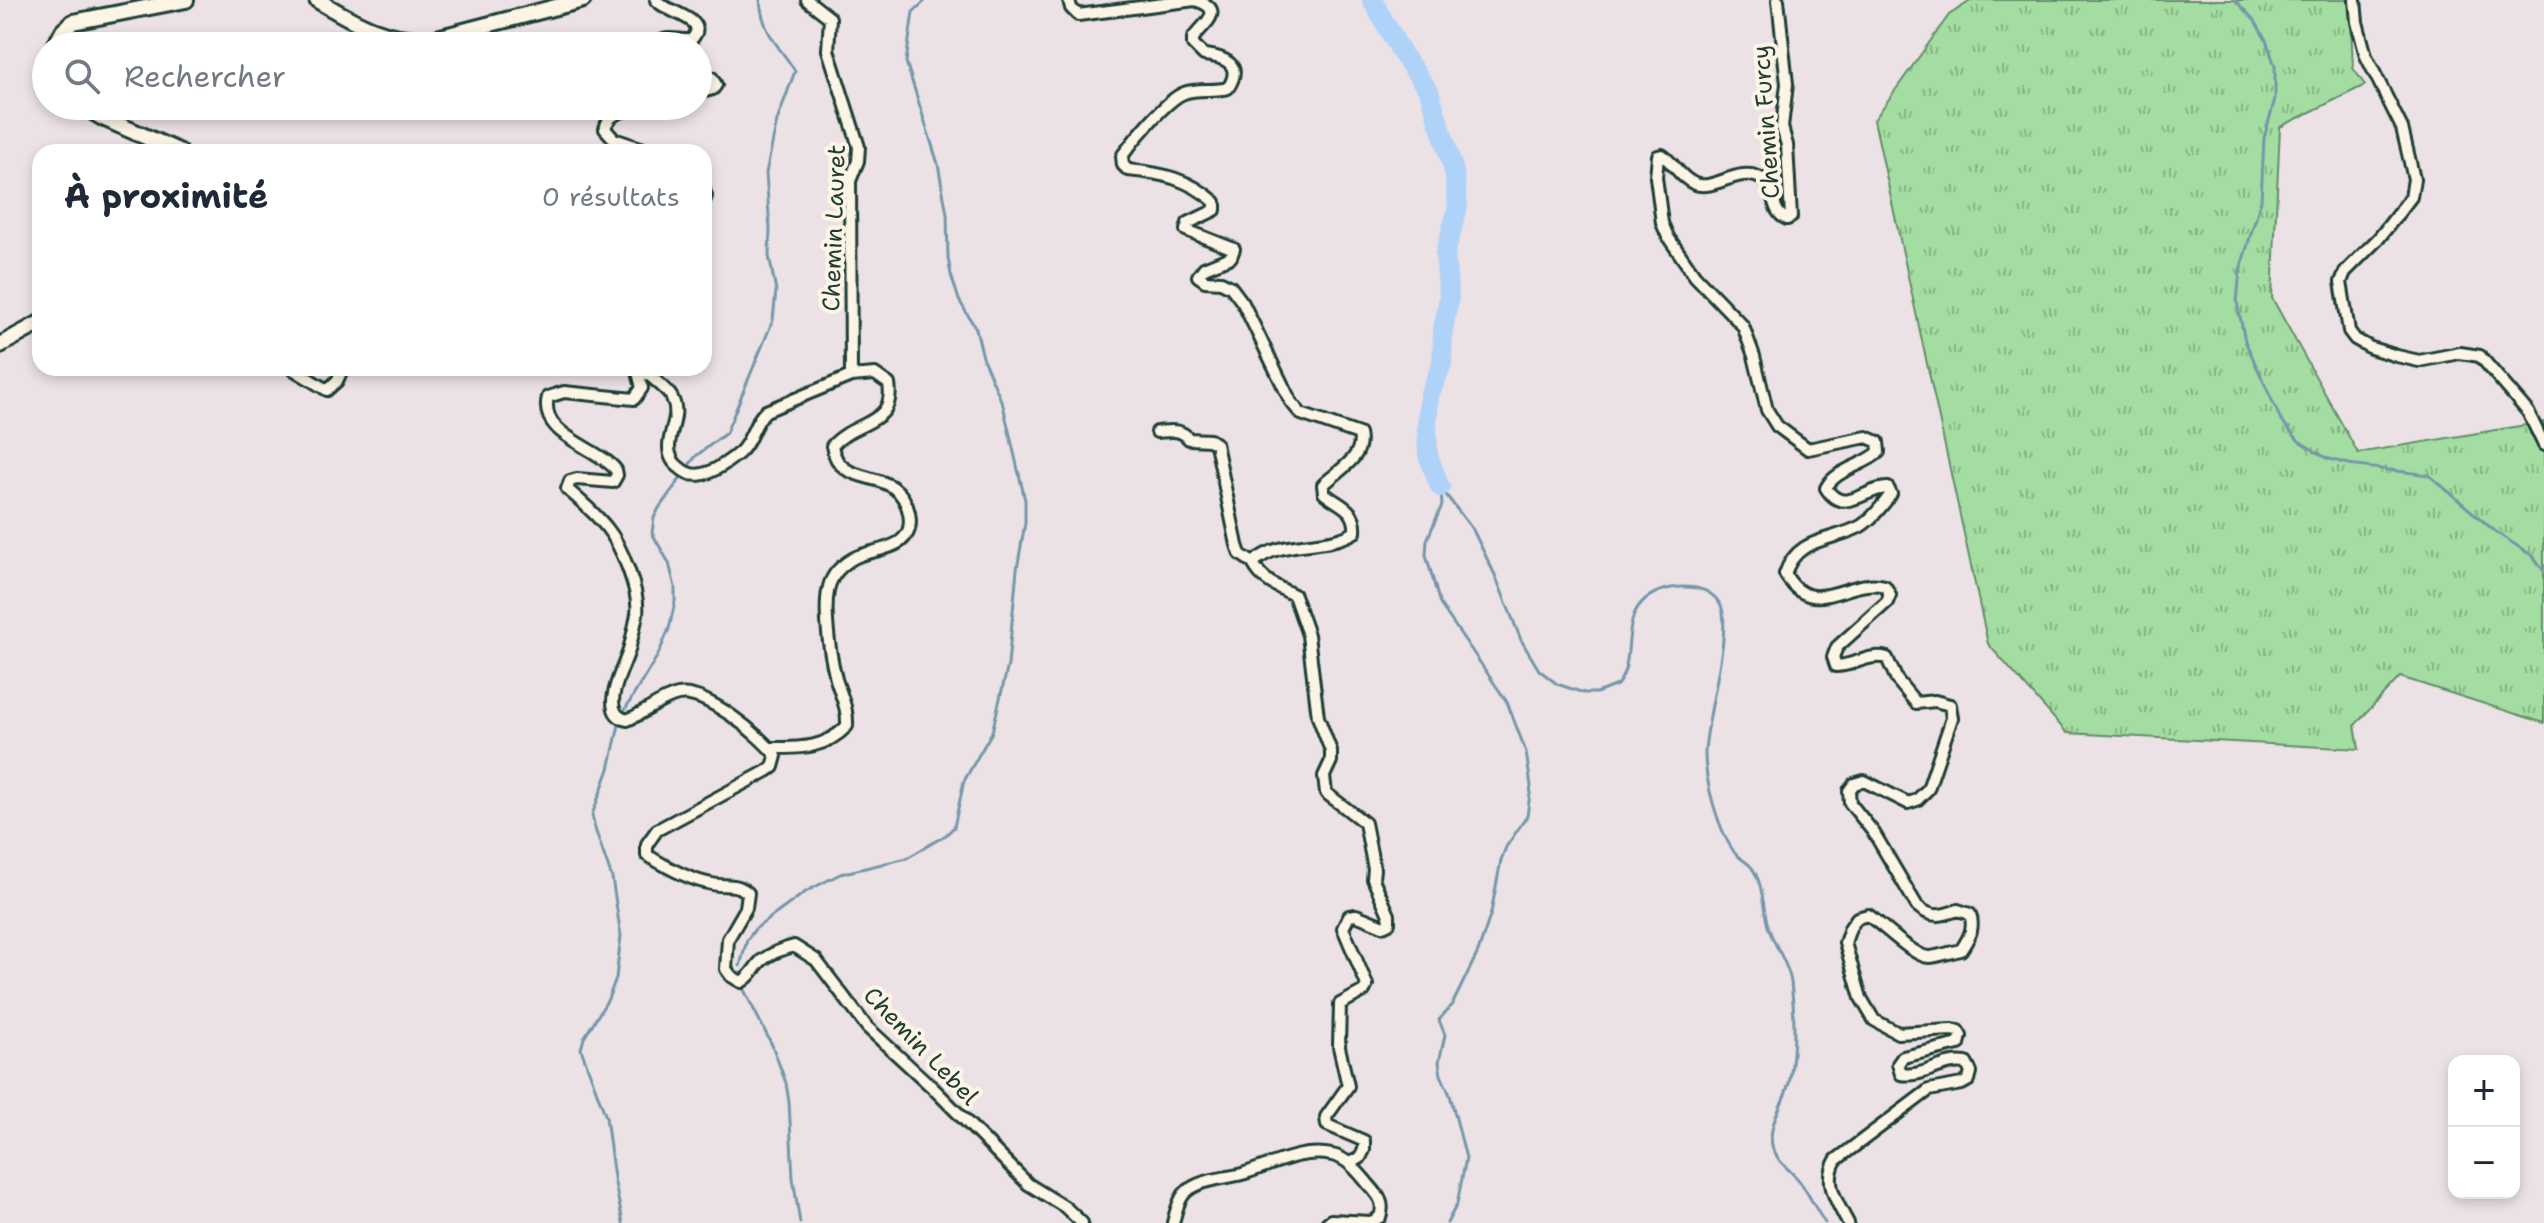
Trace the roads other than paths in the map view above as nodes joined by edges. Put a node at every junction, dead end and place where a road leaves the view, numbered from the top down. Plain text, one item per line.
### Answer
1 (186, 0) edge
2 (317, 0) edge
3 (583, 0) edge
4 (656, 0) edge
5 (807, 0) edge
6 (1069, 0) edge
7 (1195, 0) edge
8 (1778, 0) edge
9 (2355, 0) edge
10 (565, 2) edge
11 (62, 32) edge
12 (375, 32) edge
13 (458, 32) edge
14 (697, 32) edge
15 (108, 120) edge
16 (607, 120) edge
17 (162, 144) edge
18 (629, 144) edge
19 (32, 327) edge
20 (0, 345) edge
21 (304, 376) edge
22 (339, 376) edge
23 (640, 376) edge
24 (648, 376) edge
25 (851, 376) junction
26 (1157, 432) dead end
27 (2544, 445) edge
28 (1253, 563) junction
29 (770, 748) junction
30 (1350, 1163) junction
31 (1082, 1223) edge
32 (1173, 1223) edge
33 (1327, 1223) edge
34 (1848, 1223) edge

1 - 11 main road
2 - 12 main road
3 - 10 main road
4 - 14 street
5 - 25 street, Chemin Lauret
6 - 7 street
7 - 28 street
8 - 34 street, Chemin Furcy
9 - 27 street
10 - 13 main road
15 - 17 main road
16 - 18 street
19 - 20 main road
21 - 22 street
23 - 29 street
24 - 25 street
25 - 29 street
26 - 28 street
28 - 30 street
29 - 31 street, Chemin Lebel
30 - 32 street
30 - 33 street

